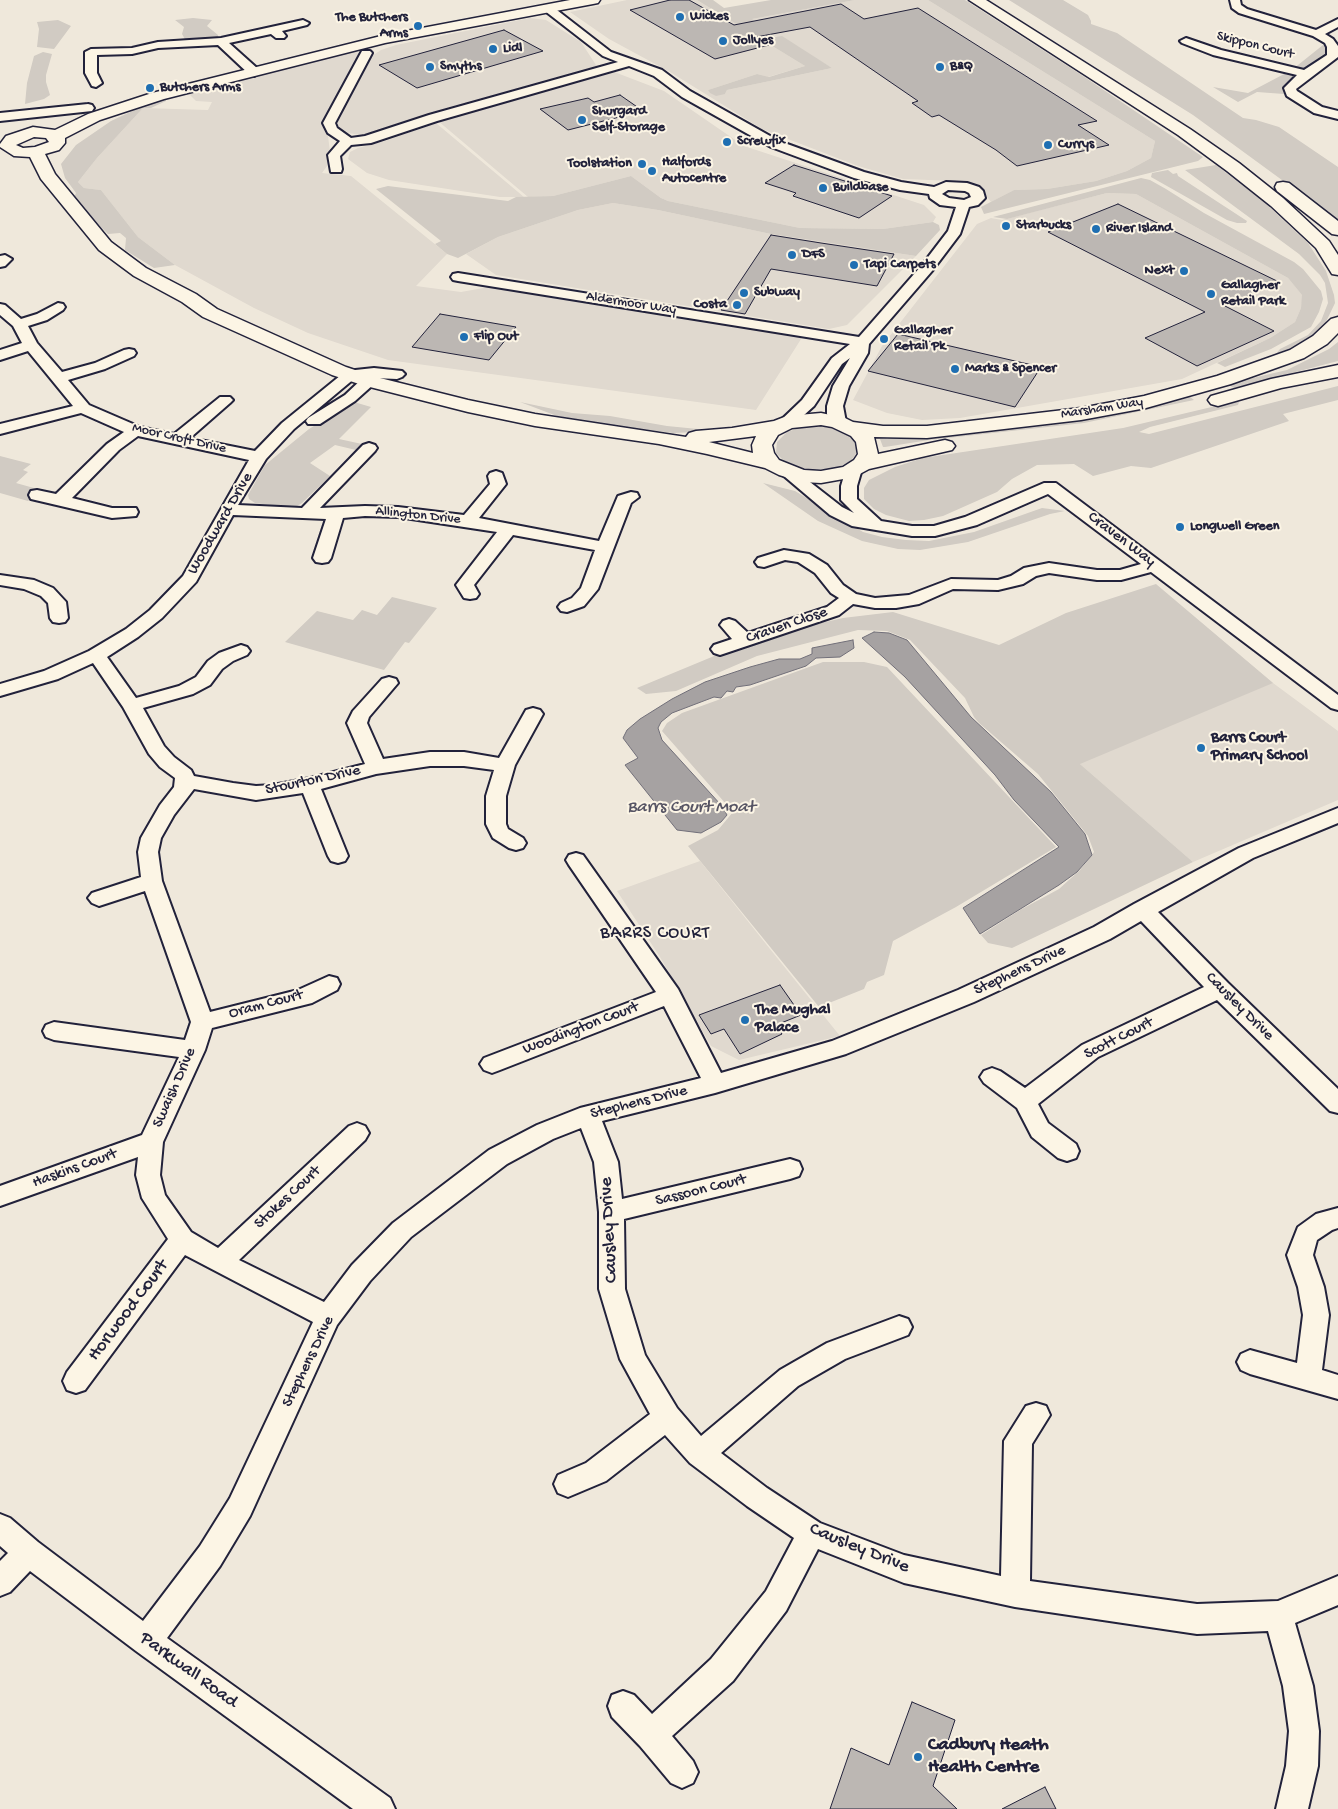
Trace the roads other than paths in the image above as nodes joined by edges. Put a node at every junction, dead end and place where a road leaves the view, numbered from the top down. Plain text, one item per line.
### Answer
1 (593, 0) edge
2 (976, 0) edge
3 (998, 0) edge
4 (1235, 0) edge
5 (549, 9) junction
6 (1338, 22) edge
7 (303, 23) dead end
8 (1316, 34) junction
9 (221, 41) junction
10 (1190, 45) dead end
11 (366, 53) dead end
12 (628, 63) junction
13 (254, 72) junction
14 (1306, 74) junction
15 (96, 83) dead end
16 (88, 108) dead end
17 (1338, 115) edge
18 (0, 117) edge
19 (56, 136) junction
20 (6, 139) edge
21 (347, 142) junction
22 (36, 152) junction
23 (336, 169) dead end
24 (936, 191) junction
25 (964, 204) junction
26 (1338, 230) edge
27 (1338, 270) edge
28 (458, 277) dead end
29 (188, 298) junction
30 (58, 307) dead end
31 (0, 308) edge
32 (1338, 323) edge
33 (19, 324) junction
34 (266, 326) junction
35 (863, 342) junction
36 (31, 345) junction
37 (130, 353) dead end
38 (0, 355) edge
39 (1338, 370) edge
40 (397, 374) junction
41 (361, 376) junction
42 (59, 378) junction
43 (225, 400) dead end
44 (83, 408) junction
45 (784, 424) junction
46 (843, 425) junction
47 (589, 427) junction
48 (0, 429) edge
49 (135, 431) junction
50 (660, 438) junction
51 (176, 441) junction
52 (369, 448) dead end
53 (259, 456) junction
54 (779, 467) junction
55 (858, 467) junction
56 (496, 476) dead end
57 (37, 494) dead end
58 (631, 497) dead end
59 (60, 500) junction
60 (227, 510) junction
61 (130, 512) dead end
62 (307, 512) junction
63 (336, 514) junction
64 (468, 521) junction
65 (876, 525) junction
66 (509, 528) junction
67 (606, 547) junction
68 (322, 558) dead end
69 (764, 562) dead end
70 (1155, 565) junction
71 (0, 580) edge
72 (470, 594) dead end
73 (850, 598) junction
74 (566, 607) dead end
75 (59, 618) dead end
76 (729, 624) dead end
77 (744, 640) junction
78 (720, 649) dead end
79 (241, 651) dead end
80 (96, 655) junction
81 (389, 683) dead end
82 (0, 690) edge
83 (1338, 704) edge
84 (132, 705) junction
85 (533, 714) dead end
86 (505, 765) junction
87 (376, 767) junction
88 (186, 781) junction
89 (310, 785) junction
90 (1338, 815) edge
91 (516, 843) dead end
92 (338, 856) dead end
93 (576, 860) dead end
94 (152, 881) junction
95 (99, 898) dead end
96 (1142, 909) junction
97 (329, 984) dead end
98 (1220, 989) junction
99 (670, 995) junction
100 (202, 1022) junction
101 (54, 1031) dead end
102 (194, 1050) junction
103 (492, 1064) dead end
104 (992, 1077) dead end
105 (715, 1084) junction
106 (1025, 1101) junction
107 (1338, 1104) edge
108 (588, 1115) junction
109 (357, 1133) dead end
110 (151, 1142) junction
111 (1067, 1151) dead end
112 (790, 1169) dead end
113 (0, 1196) edge
114 (611, 1212) junction
115 (1338, 1218) edge
116 (182, 1240) junction
117 (220, 1262) junction
118 (328, 1317) junction
119 (899, 1327) dead end
120 (1250, 1362) dead end
121 (1308, 1377) junction
122 (76, 1381) dead end
123 (1338, 1386) edge
124 (1036, 1415) dead end
125 (667, 1417) junction
126 (700, 1454) junction
127 (568, 1484) dead end
128 (0, 1528) edge
129 (811, 1532) junction
130 (28, 1552) junction
131 (0, 1582) edge
132 (1338, 1590) edge
133 (1015, 1593) junction
134 (1278, 1616) junction
135 (146, 1641) junction
136 (622, 1706) dead end
137 (651, 1734) junction
138 (682, 1772) dead end
139 (379, 1809) edge
140 (1292, 1809) edge

1 - 5 main road
2 - 27 main road
3 - 26 main road
4 - 8 street
5 - 12 street
5 - 13 main road
6 - 8 street
7 - 9 street
8 - 14 street
9 - 13 street
9 - 15 street
10 - 14 street, Skippon Court
11 - 21 street
12 - 21 street
12 - 24 street
13 - 19 main road
14 - 17 street
16 - 18 street
19 - 20 main road
19 - 22 main road
20 - 22 main road
21 - 23 street
22 - 29 main road
24 - 25 street
24 - 25 street
25 - 35 street
28 - 35 street, Aldermoor Way
29 - 34 main road
29 - 41 main road
30 - 33 street
31 - 33 street, Moor Croft Drive
32 - 46 main road, Marsham Way
33 - 36 street, Moor Croft Drive
34 - 40 main road
34 - 41 main road
35 - 45 street
35 - 46 street
36 - 38 street
36 - 42 street, Moor Croft Drive
37 - 42 street
39 - 55 main road, Marsham Way
40 - 41 street
40 - 47 main road
41 - 47 main road
41 - 53 street, Woodward Drive
42 - 44 street, Moor Croft Drive
43 - 51 street
44 - 48 street
44 - 49 street, Moor Croft Drive
45 - 46 main road, Marsham Way
45 - 50 main road, Marsham Way
45 - 54 main road
46 - 55 main road
47 - 50 main road
49 - 51 street, Moor Croft Drive
49 - 59 street
50 - 54 main road, Marsham Way
51 - 53 street, Moor Croft Drive
52 - 62 street
53 - 60 street, Woodward Drive
54 - 55 main road, Marsham Way
54 - 65 street, Craven Way
55 - 65 street
56 - 64 street
57 - 59 street
58 - 67 street
59 - 61 street
60 - 62 street, Allington Drive
60 - 80 street, Woodward Drive
62 - 63 street, Allington Drive
63 - 64 street, Allington Drive
63 - 68 street
64 - 66 street, Allington Drive
65 - 70 street, Craven Way
66 - 67 street, Allington Drive
66 - 72 street
67 - 74 street
69 - 73 street, Craven Close
70 - 73 street, Craven Close
70 - 83 street, Craven Way
71 - 75 street
73 - 77 street, Craven Close
76 - 77 street
77 - 78 street, Craven Close
79 - 84 street
80 - 82 street, Woodward Drive
80 - 84 street
81 - 87 street
84 - 88 street
85 - 86 street
86 - 87 street, Stourton Drive
86 - 91 street
87 - 89 street, Stourton Drive
88 - 89 street, Stourton Drive
88 - 94 street
89 - 92 street
90 - 96 street, Stephens Drive
93 - 99 street
94 - 95 street
94 - 100 street
96 - 98 street, Causley Drive
96 - 105 street, Stephens Drive
97 - 100 street, Oram Court
98 - 106 street, Scott Court
98 - 107 street, Causley Drive
99 - 103 street, Woodington Court
99 - 105 street
100 - 102 street, Swaish Drive
101 - 102 street
102 - 110 street, Swaish Drive
104 - 106 street
105 - 108 street, Stephens Drive
106 - 111 street
108 - 114 street, Causley Drive
108 - 118 street, Stephens Drive
109 - 117 street, Stokes Court
110 - 113 street, Haskins Court
110 - 116 street, Swaish Drive
112 - 114 street, Sassoon Court
114 - 125 street, Causley Drive
115 - 121 street
116 - 117 street, Swaish Drive
116 - 122 street, Horwood Court
117 - 118 street, Swaish Drive
118 - 135 street, Stephens Drive
119 - 126 street
120 - 121 street
121 - 123 street
124 - 133 street
125 - 126 street, Causley Drive
125 - 127 street
126 - 129 street, Causley Drive
128 - 130 street, Parkwall Road
129 - 133 street, Causley Drive
129 - 137 street
130 - 131 street
130 - 135 street, Parkwall Road
132 - 134 street, Causley Drive
133 - 134 street, Causley Drive
134 - 140 street
135 - 139 street, Parkwall Road
136 - 137 street
137 - 138 street

